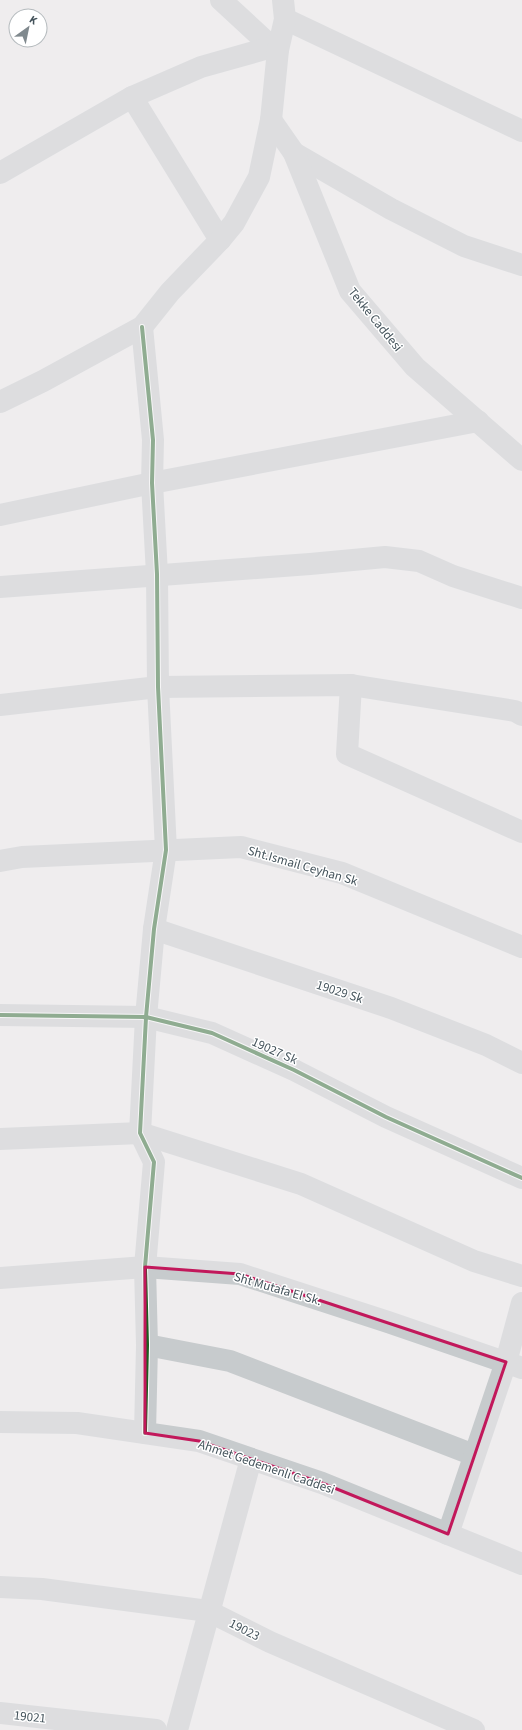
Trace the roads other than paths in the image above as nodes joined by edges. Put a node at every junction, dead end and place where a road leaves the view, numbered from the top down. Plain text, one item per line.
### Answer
1 (221, 0) edge
2 (284, 10) edge
3 (275, 49) junction
4 (132, 97) junction
5 (271, 120) junction
6 (522, 131) edge
7 (294, 154) junction
8 (0, 173) edge
9 (220, 240) junction
10 (522, 264) edge
11 (142, 327) junction
12 (0, 402) edge
13 (478, 421) junction
14 (522, 460) edge
15 (152, 483) junction
16 (0, 515) edge
17 (157, 574) junction
18 (0, 587) edge
19 (522, 598) edge
20 (351, 685) junction
21 (158, 687) junction
22 (0, 706) edge
23 (522, 715) edge
24 (522, 832) edge
25 (166, 850) junction
26 (0, 860) edge
27 (154, 929) junction
28 (522, 947) edge
29 (0, 1015) edge
30 (146, 1017) junction
31 (522, 1063) edge
32 (140, 1133) junction
33 (0, 1139) edge
34 (522, 1178) edge
35 (145, 1267) junction
36 (522, 1276) edge
37 (0, 1278) edge
38 (522, 1303) edge
39 (147, 1345) junction
40 (514, 1365) edge
41 (0, 1422) edge
42 (146, 1433) junction
43 (474, 1455) junction
44 (251, 1459) junction
45 (448, 1534) junction
46 (522, 1564) edge
47 (0, 1587) edge
48 (208, 1611) junction
49 (0, 1713) edge
50 (156, 1730) edge
51 (177, 1730) edge
52 (474, 1730) edge

1 - 3 street
2 - 3 street
2 - 6 street
3 - 4 street
3 - 5 street
4 - 8 street
4 - 9 street
5 - 7 street, Tekke Caddesi
5 - 9 street
7 - 10 street
7 - 13 street, Tekke Caddesi
9 - 11 street
11 - 12 street
11 - 15 street
13 - 14 street, Tekke Caddesi
13 - 15 street
15 - 16 street
15 - 17 street
17 - 18 street
17 - 19 street
17 - 21 street
20 - 21 street
20 - 23 street
20 - 24 street
21 - 22 street
21 - 25 street
25 - 26 street, Sht.Ismail Ceyhan Sk
25 - 27 street
25 - 28 street, Sht.Ismail Ceyhan Sk
27 - 30 street
27 - 31 street, 19029 Sk
29 - 30 street, 19027 Sk
30 - 32 street
30 - 34 street, 19027 Sk
32 - 33 street
32 - 35 street
32 - 36 street
35 - 37 street, Sht Mutafa El Sk.
35 - 39 street
35 - 40 street, Sht Mutafa El Sk.
38 - 40 street
39 - 42 street
39 - 43 street
40 - 43 street
41 - 42 street, Ahmet Gedemenli Caddesi
42 - 44 street, Ahmet Gedemenli Caddesi
43 - 45 street
44 - 45 street, Ahmet Gedemenli Caddesi
44 - 48 street
45 - 46 street, Ahmet Gedemenli Caddesi
47 - 48 street, 19023
48 - 51 street
48 - 52 street, 19023
49 - 50 street, 19021

